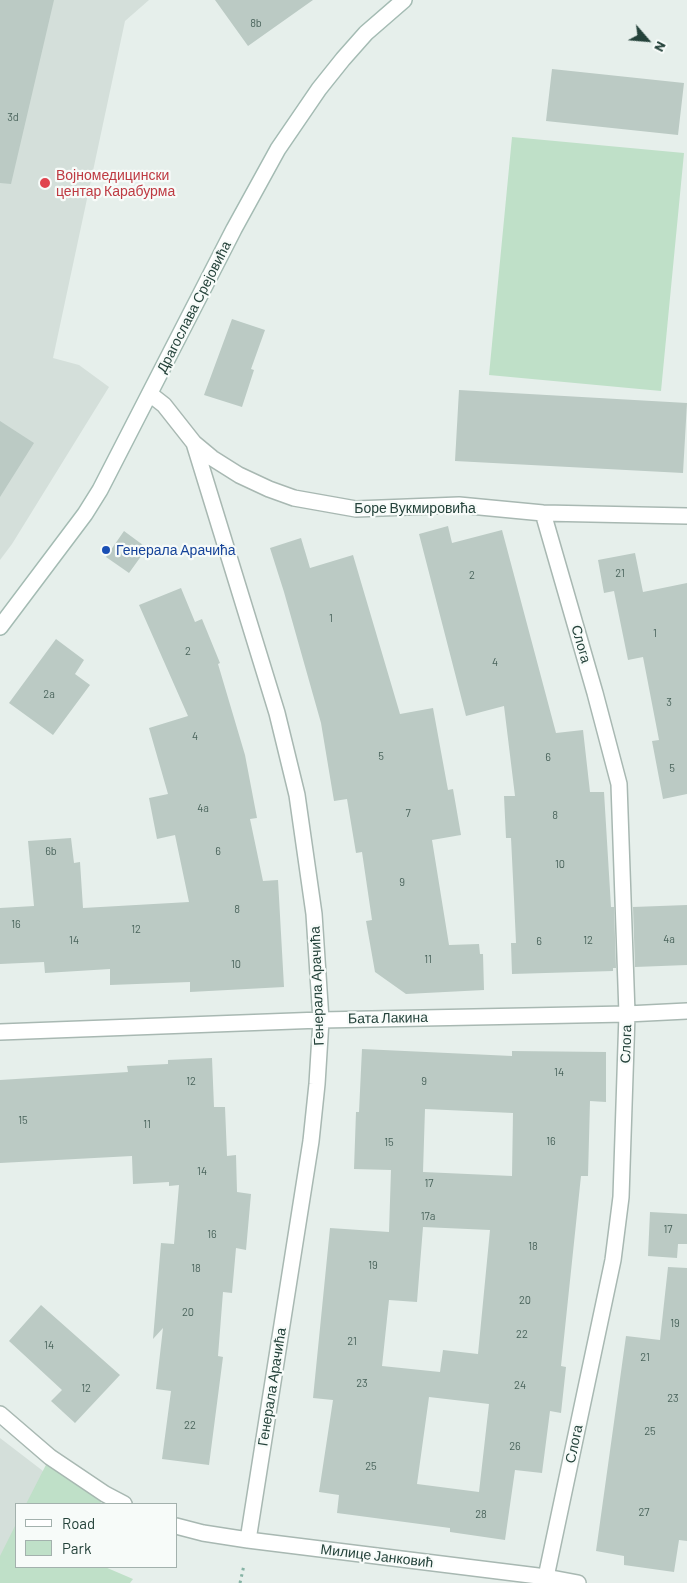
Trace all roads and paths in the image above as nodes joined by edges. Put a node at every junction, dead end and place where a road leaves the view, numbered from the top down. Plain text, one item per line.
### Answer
1 (404, 0) edge
2 (150, 394) junction
3 (194, 443) junction
4 (543, 513) junction
5 (687, 516) edge
6 (0, 627) edge
7 (687, 1010) edge
8 (627, 1014) junction
9 (321, 1020) junction
10 (0, 1032) edge
11 (0, 1414) edge
12 (122, 1503) edge
13 (178, 1527) edge
14 (248, 1540) junction
15 (546, 1577) junction
16 (578, 1583) edge

1 - 2 street, Драгослава Срејовића
2 - 3 street, Боре Вукмировића
2 - 6 street, Драгослава Срејовића
3 - 4 street, Боре Вукмировића
3 - 9 street, Генерала Арачића
4 - 5 street, Боре Вукмировића
4 - 8 street, Слога
7 - 8 street, Бата Лакина
8 - 9 street, Бата Лакина
8 - 15 street, Слога
9 - 10 street, Бата Лакина
9 - 14 street, Генерала Арачића
11 - 12 street
13 - 14 street, Милице Јанковић
14 - 15 street, Милице Јанковић
15 - 16 street, Милице Јанковић

